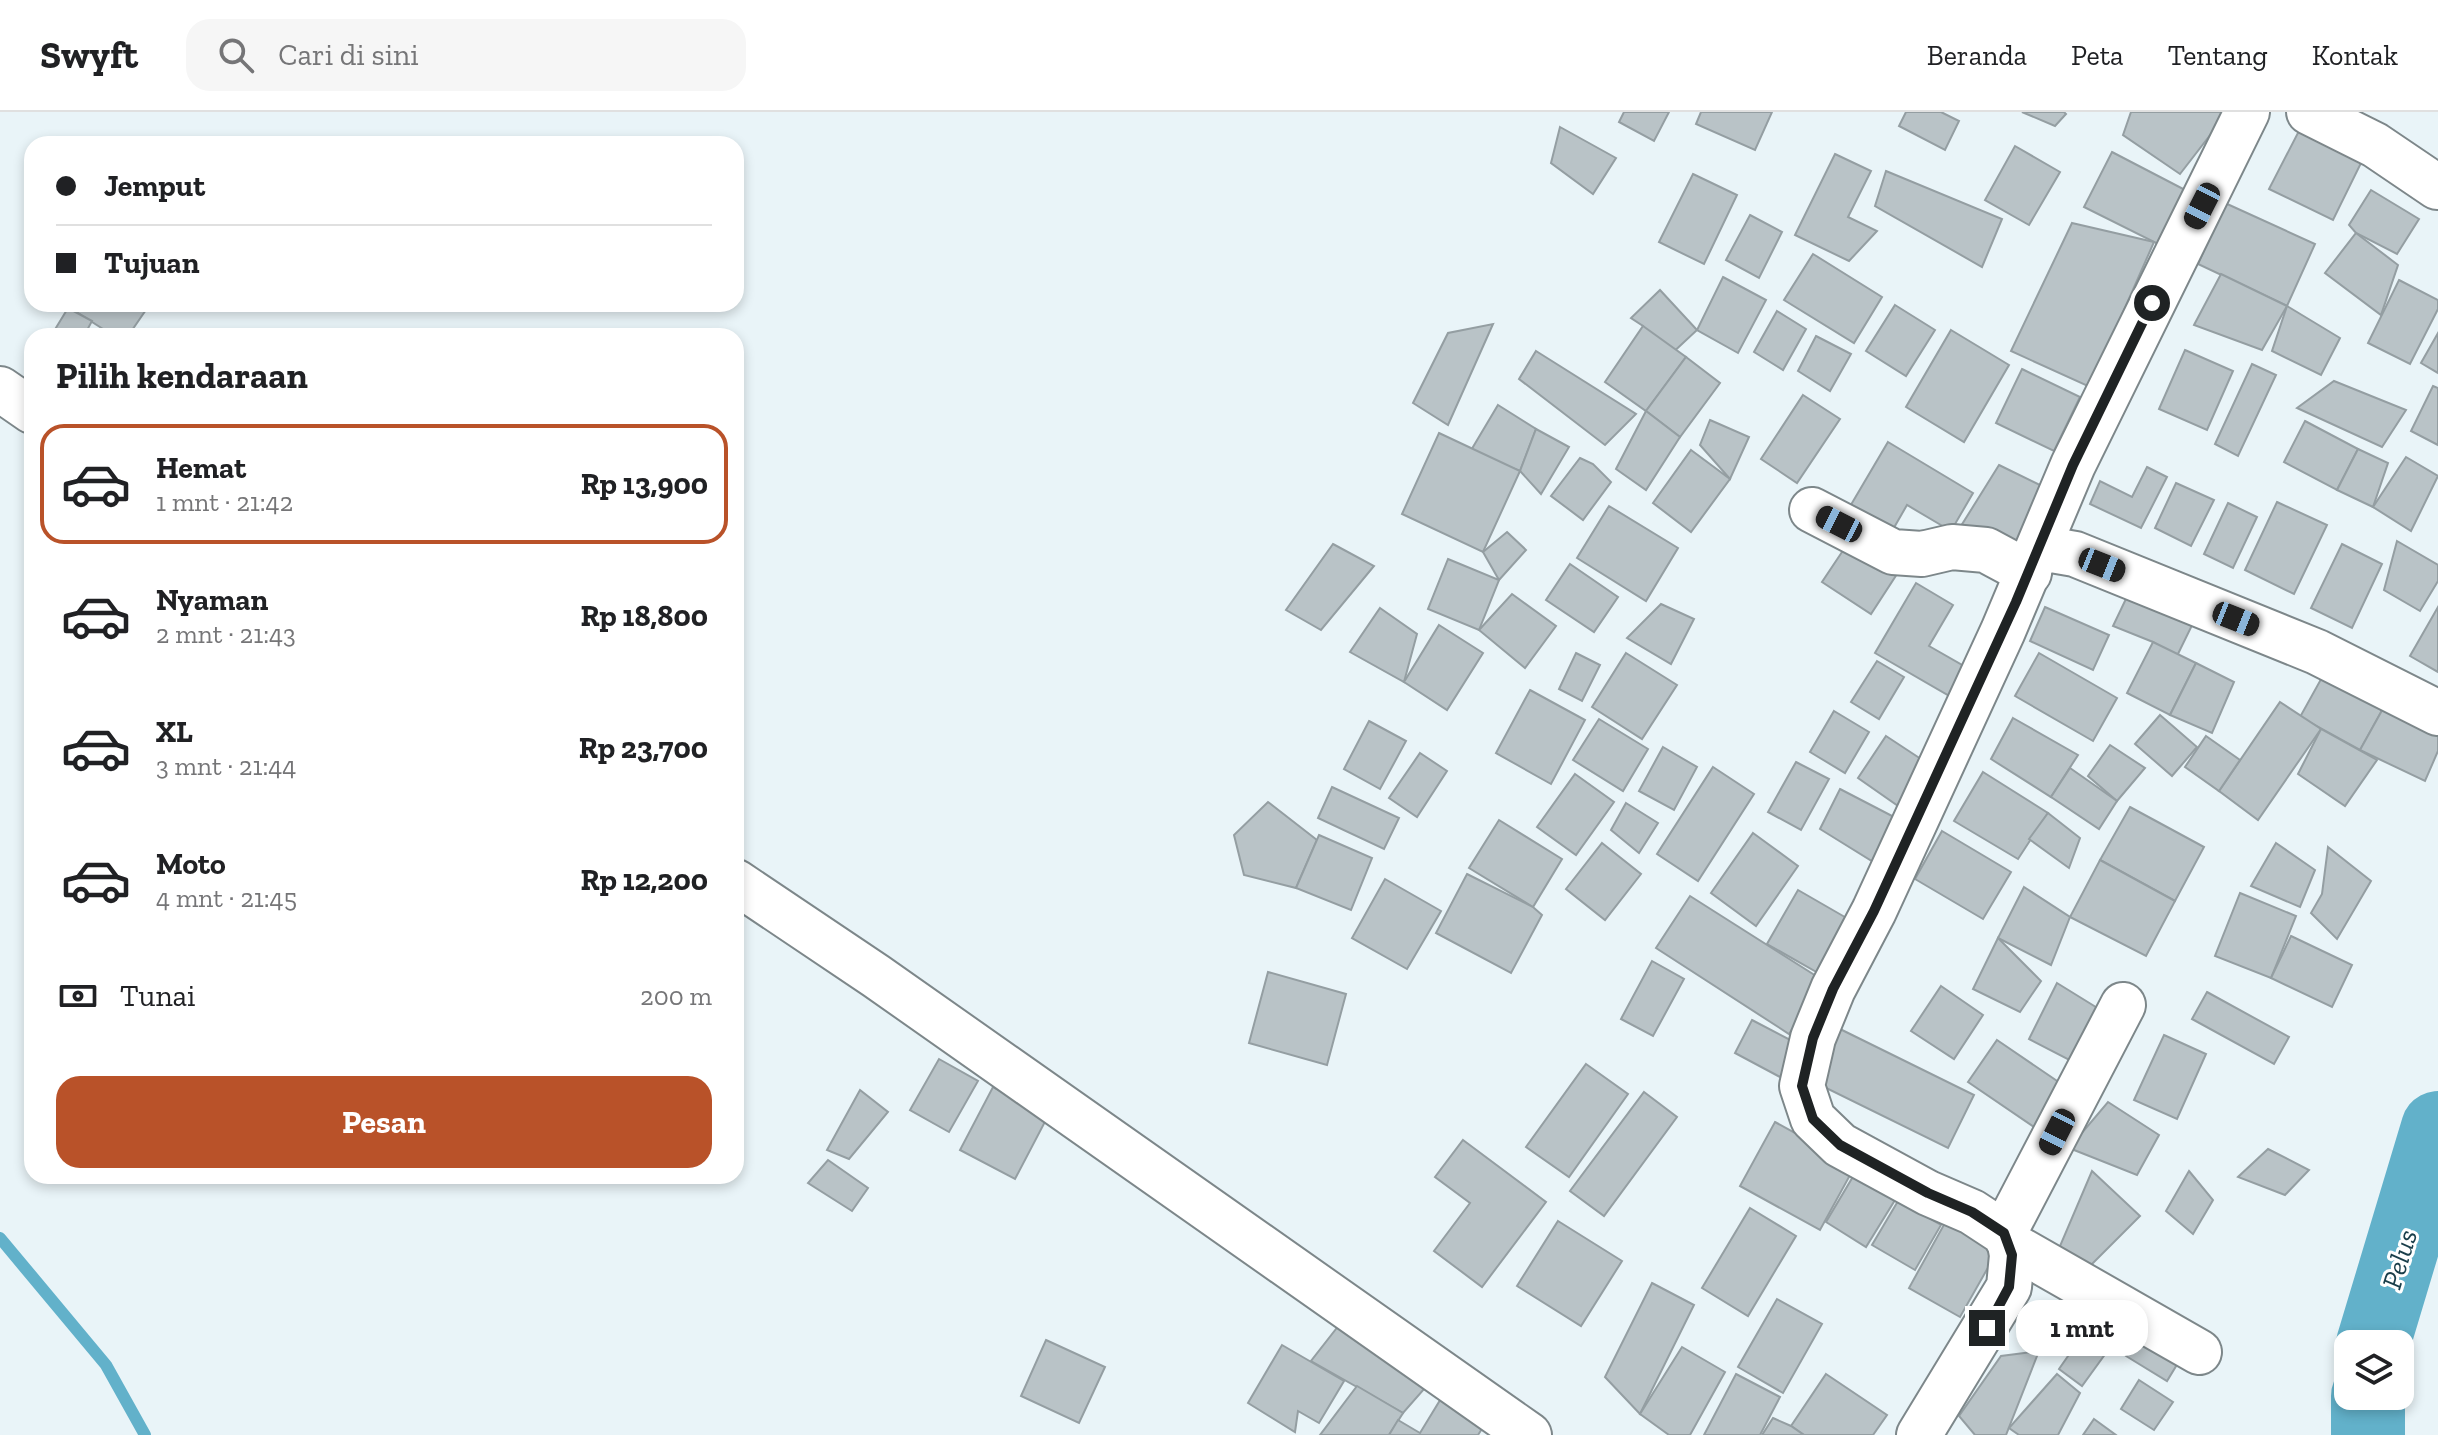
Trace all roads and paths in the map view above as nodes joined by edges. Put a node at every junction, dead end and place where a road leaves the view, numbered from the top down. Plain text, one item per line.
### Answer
1 (2247, 112) edge
2 (2309, 112) edge
3 (2437, 187) edge
4 (0, 389) edge
5 (24, 406) edge
6 (1812, 510) dead end
7 (2034, 561) junction
8 (2438, 713) edge
9 (744, 887) edge
10 (2123, 1005) dead end
11 (2007, 1238) junction
12 (2199, 1352) dead end
13 (1509, 1429) edge
14 (1919, 1435) edge

1 - 7 street
2 - 3 street
4 - 5 street
6 - 7 street
7 - 8 street
7 - 11 street
9 - 13 street
10 - 11 street
11 - 12 street
11 - 14 street

